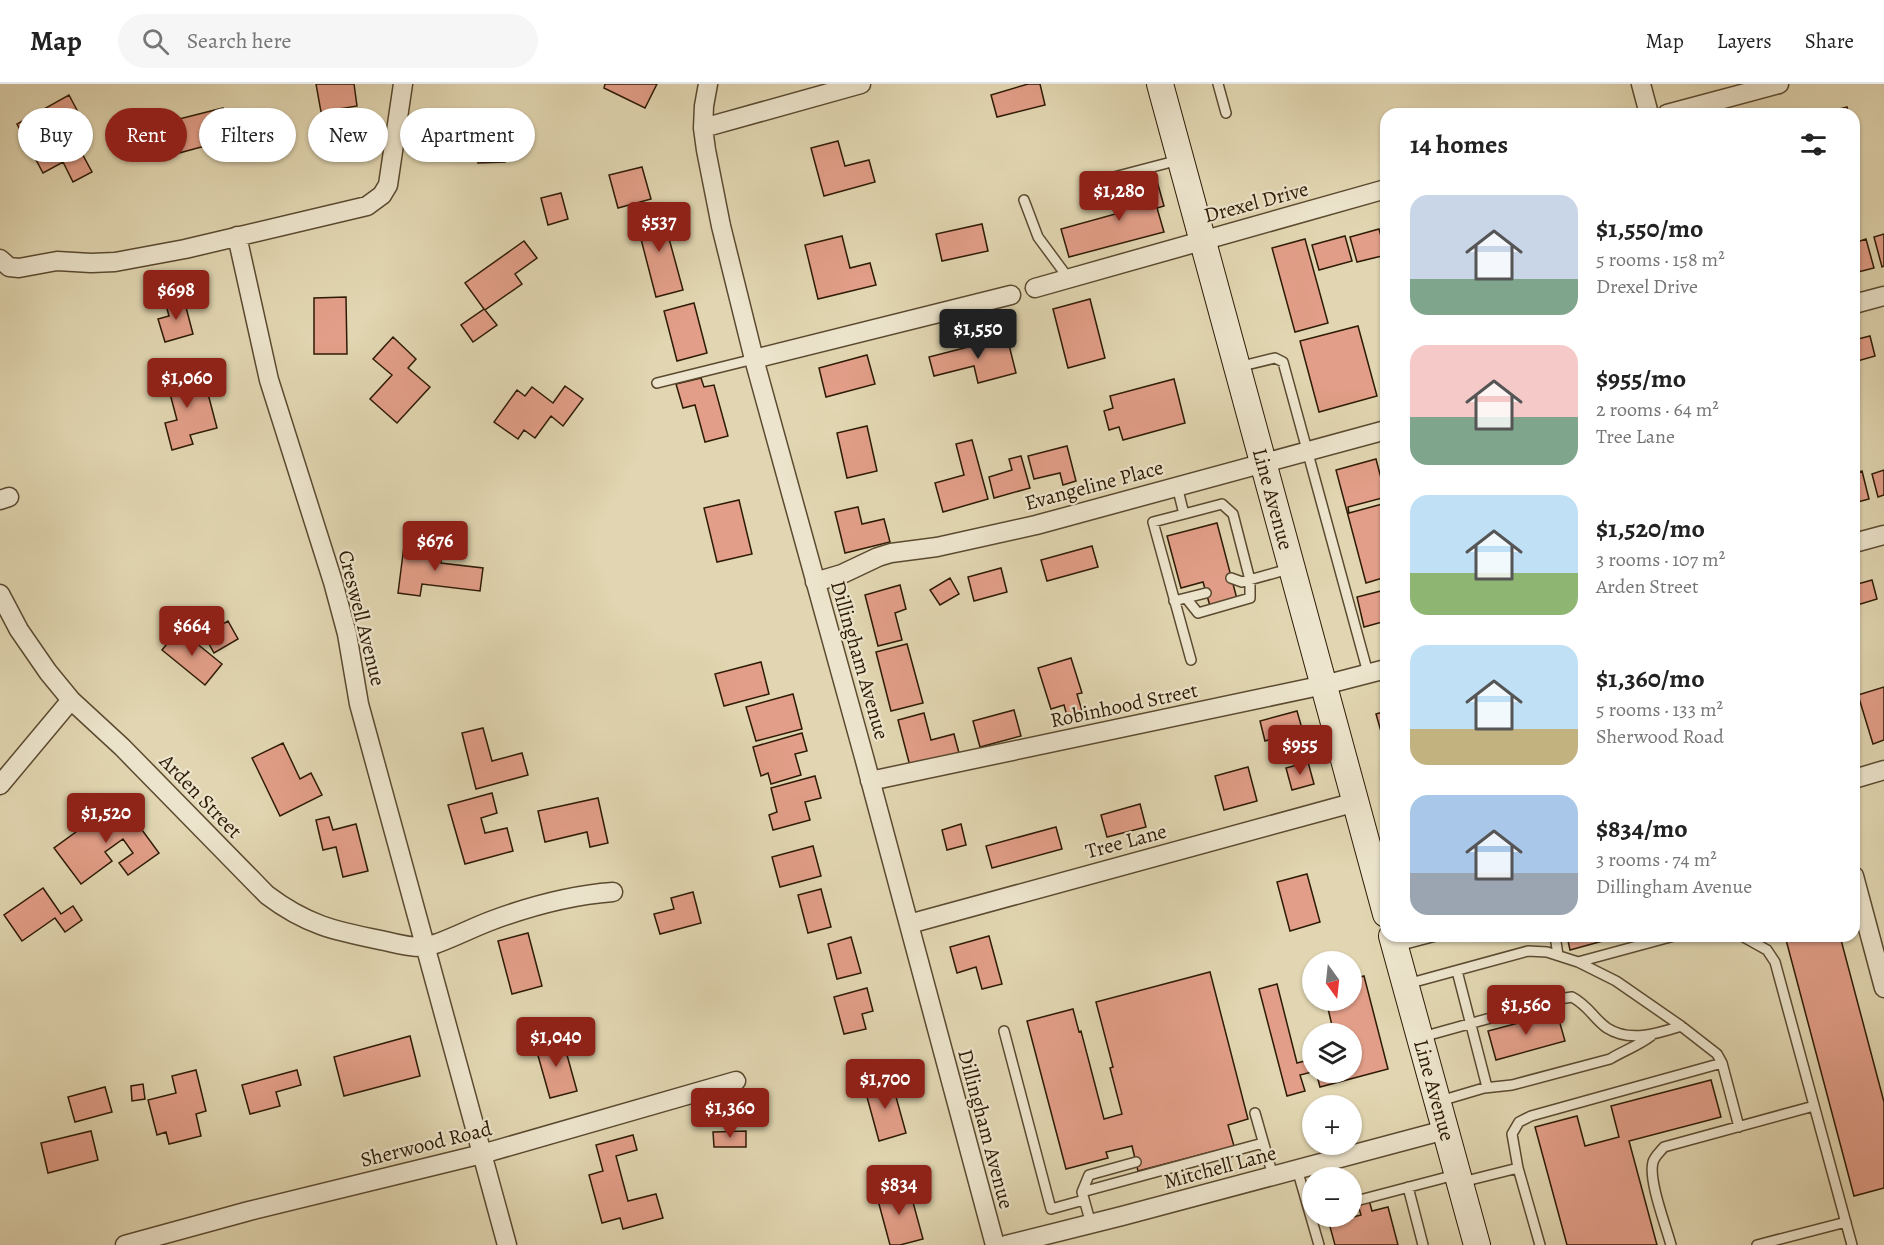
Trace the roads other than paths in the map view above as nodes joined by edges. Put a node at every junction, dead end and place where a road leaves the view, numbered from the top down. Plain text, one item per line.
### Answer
1 (404, 84) edge
2 (708, 84) edge
3 (861, 84) edge
4 (1160, 84) edge
5 (1218, 84) edge
6 (1641, 84) edge
7 (1779, 84) edge
8 (1647, 108) edge
9 (1689, 108) edge
10 (1226, 113) dead end
11 (703, 128) junction
12 (1180, 160) junction
13 (1095, 182) dead end
14 (1380, 191) edge
15 (1024, 200) dead end
16 (237, 236) junction
17 (1202, 240) junction
18 (0, 259) edge
19 (1069, 279) junction
20 (1035, 288) dead end
21 (1011, 295) dead end
22 (1884, 296) edge
23 (1860, 302) edge
24 (754, 359) junction
25 (1237, 368) junction
26 (657, 383) dead end
27 (1380, 432) edge
28 (1306, 451) junction
29 (1263, 463) junction
30 (1177, 486) junction
31 (1184, 514) junction
32 (1884, 535) edge
33 (1860, 541) edge
34 (1291, 568) junction
35 (815, 582) junction
36 (1238, 584) junction
37 (1206, 593) dead end
38 (0, 594) edge
39 (1189, 597) junction
40 (1174, 601) junction
41 (1191, 660) dead end
42 (1380, 671) edge
43 (1368, 674) junction
44 (1324, 685) junction
45 (71, 700) junction
46 (1884, 770) edge
47 (1860, 777) edge
48 (870, 781) junction
49 (0, 785) edge
50 (1356, 802) junction
51 (1380, 889) edge
52 (613, 892) dead end
53 (1860, 898) edge
54 (909, 924) junction
55 (1394, 942) edge
56 (1557, 942) edge
57 (1652, 942) edge
58 (1753, 942) edge
59 (426, 947) junction
60 (1563, 956) junction
61 (1578, 962) junction
62 (1457, 971) junction
63 (1405, 985) junction
64 (1884, 988) edge
65 (1471, 1023) junction
66 (1681, 1026) junction
67 (1004, 1030) dead end
68 (1651, 1035) junction
69 (1420, 1038) junction
70 (1722, 1063) junction
71 (736, 1081) dead end
72 (1487, 1088) junction
73 (1437, 1101) junction
74 (1814, 1106) junction
75 (1255, 1113) dead end
76 (1739, 1127) junction
77 (1445, 1130) junction
78 (1263, 1143) junction
79 (482, 1154) junction
80 (1136, 1162) dead end
81 (1518, 1168) junction
82 (1297, 1169) junction
83 (1273, 1176) junction
84 (1458, 1178) junction
85 (1302, 1184) edge
86 (1408, 1187) junction
87 (1083, 1196) junction
88 (1362, 1199) edge
89 (1051, 1209) junction
90 (1846, 1222) junction
91 (1091, 1224) junction
92 (1315, 1227) edge
93 (1057, 1232) junction
94 (125, 1245) edge
95 (507, 1245) edge
96 (995, 1245) edge
97 (1006, 1245) edge
98 (1320, 1245) edge
99 (1423, 1245) edge
100 (1477, 1245) edge
101 (1540, 1245) edge
102 (1671, 1245) edge
103 (1757, 1245) edge
104 (1852, 1245) edge

1 - 16 street
2 - 11 street, Dillingham Avenue
3 - 11 street
4 - 12 main road, Line Avenue
5 - 10 lane
6 - 8 street
7 - 9 street
11 - 24 street, Dillingham Avenue
12 - 13 lane
12 - 17 main road, Line Avenue
14 - 17 street, Drexel Drive
15 - 19 lane
16 - 18 street
16 - 59 street, Creswell Avenue
17 - 19 street, Drexel Drive
17 - 25 main road, Line Avenue
19 - 20 street, Drexel Drive
21 - 24 street
22 - 23 street
24 - 26 lane
24 - 35 street, Dillingham Avenue
25 - 28 lane
25 - 29 main road, Line Avenue
27 - 28 street, Evangeline Place
28 - 29 street, Evangeline Place
28 - 43 lane
29 - 30 street, Evangeline Place
29 - 34 main road, Line Avenue
30 - 31 lane
30 - 35 street, Evangeline Place
31 - 36 lane
31 - 40 lane
32 - 33 street
34 - 36 lane
34 - 44 main road, Line Avenue
35 - 48 street, Dillingham Avenue
36 - 39 lane
37 - 39 lane
38 - 45 street, Arden Street
39 - 40 lane
40 - 41 lane
42 - 43 street, Robinhood Street
43 - 44 street, Robinhood Street
44 - 48 street, Robinhood Street
44 - 50 main road, Line Avenue
45 - 49 street
45 - 59 street, Arden Street
46 - 47 street
48 - 54 street, Dillingham Avenue
50 - 51 main road, Line Avenue
50 - 54 street, Tree Lane
52 - 59 street
53 - 64 street
54 - 96 street, Dillingham Avenue
55 - 63 main road, Line Avenue
56 - 60 lane
57 - 61 lane
58 - 74 lane
59 - 79 street, Creswell Avenue
60 - 61 lane
60 - 62 lane
61 - 66 lane
62 - 63 lane
62 - 65 lane
63 - 69 main road, Line Avenue
65 - 68 lane
65 - 69 lane
65 - 72 lane
66 - 68 lane
66 - 70 lane
67 - 89 lane
68 - 72 lane
69 - 73 main road, Line Avenue
70 - 76 lane
70 - 81 lane
71 - 79 street, Sherwood Road
72 - 73 lane
73 - 77 main road, Line Avenue
74 - 76 lane
74 - 90 lane
75 - 78 lane
76 - 102 lane
77 - 82 street, Mitchell Lane
77 - 84 main road, Line Avenue
78 - 83 lane
78 - 87 lane
79 - 94 street, Sherwood Road
79 - 95 street, Creswell Avenue
80 - 87 lane
81 - 84 lane
81 - 101 lane
82 - 83 street, Mitchell Lane
82 - 85 lane
83 - 91 street, Mitchell Lane
84 - 86 lane
84 - 100 main road, Line Avenue
86 - 88 lane
86 - 99 lane
87 - 89 lane
87 - 91 lane
89 - 93 lane
90 - 103 lane
90 - 104 lane
91 - 93 street, Mitchell Lane
92 - 98 lane
93 - 97 street, Mitchell Lane

